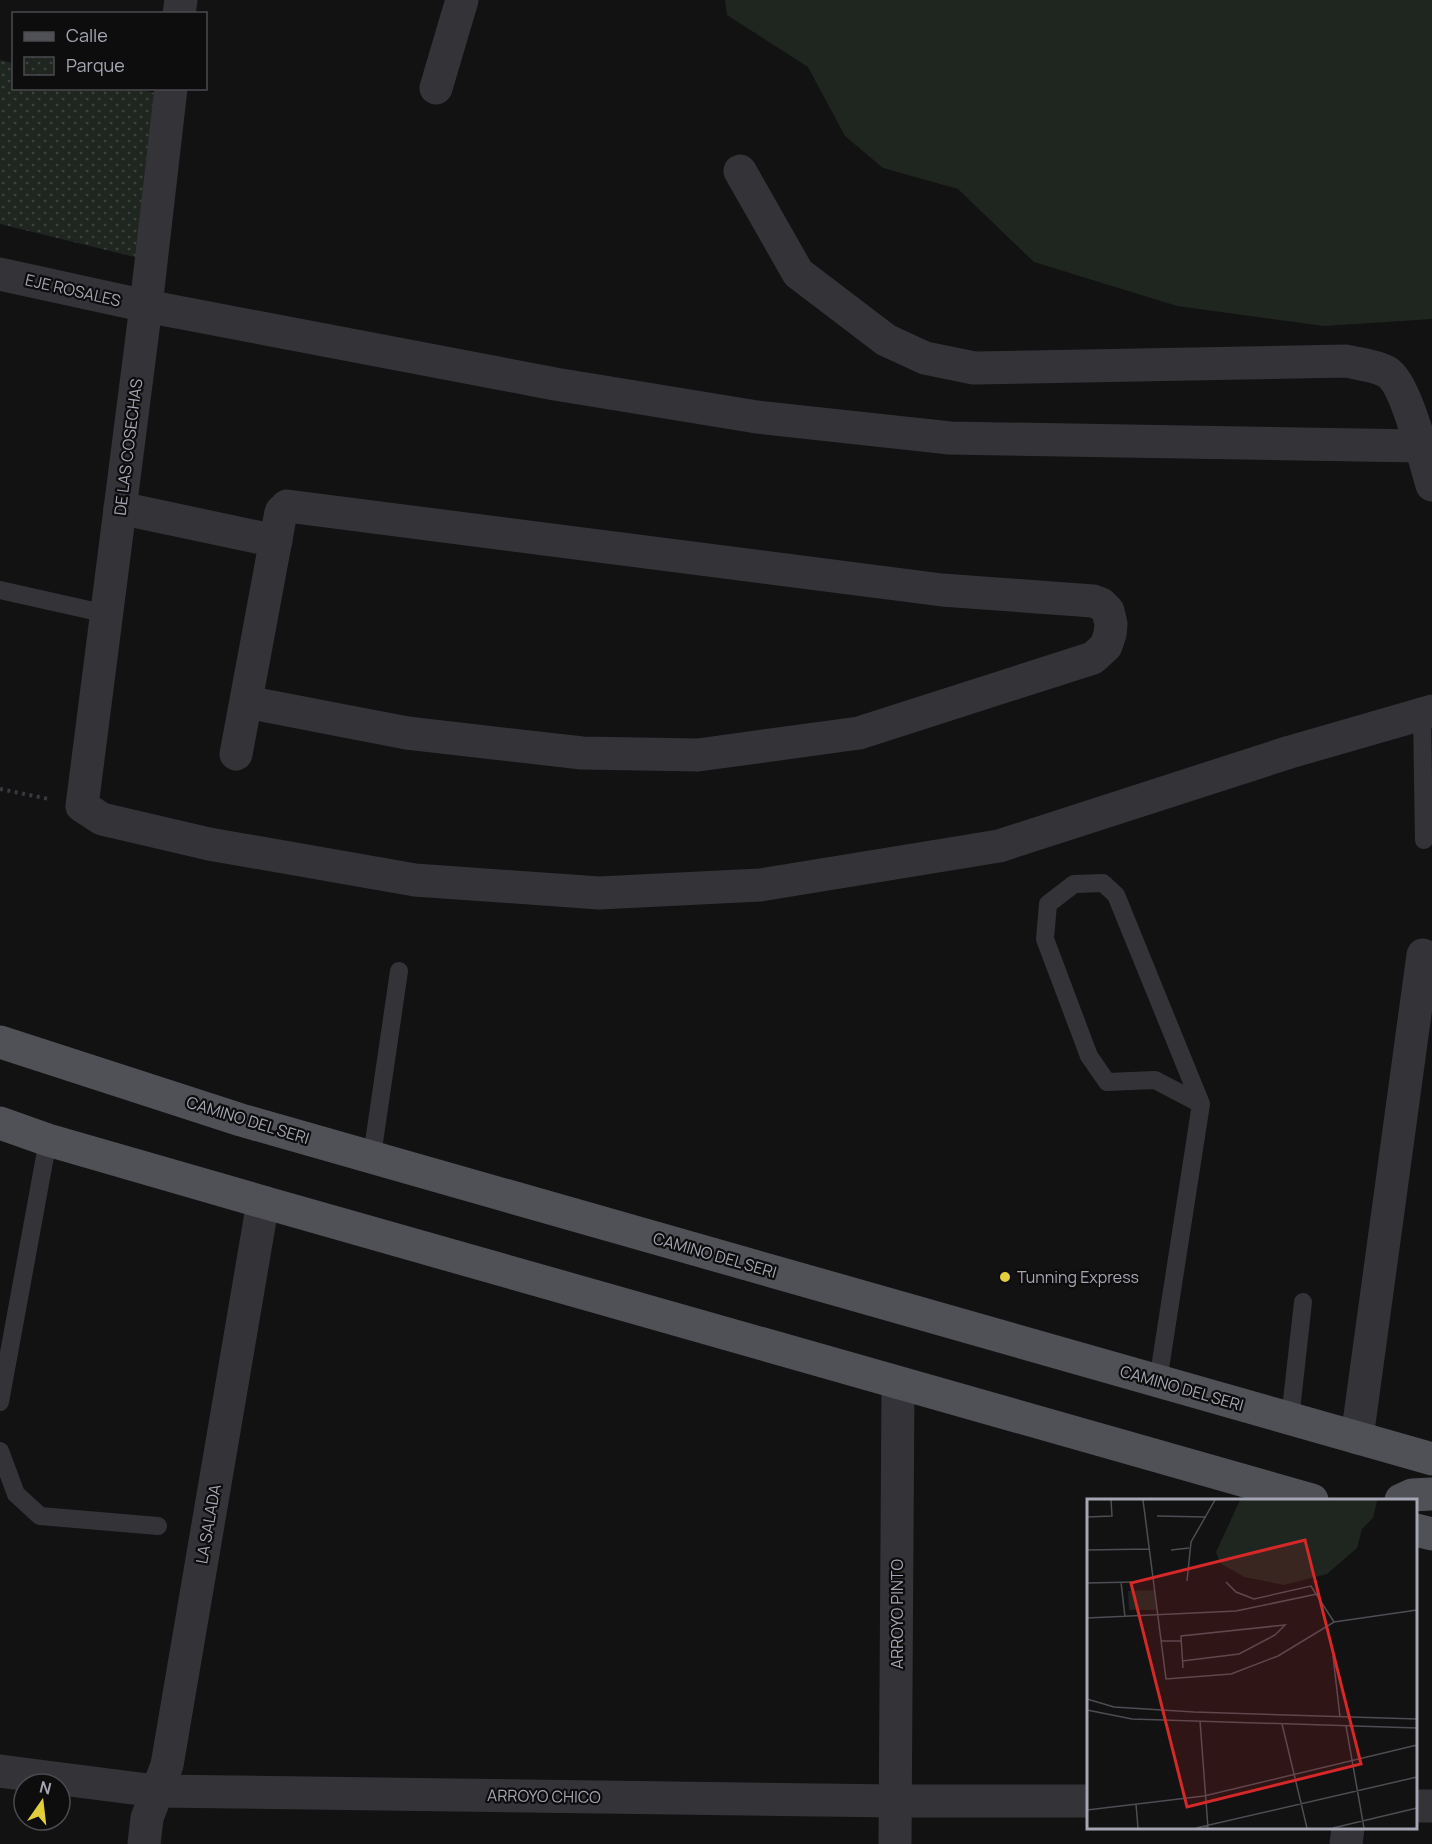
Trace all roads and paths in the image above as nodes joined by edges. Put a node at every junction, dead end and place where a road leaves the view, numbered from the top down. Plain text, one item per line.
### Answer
1 (462, 0) edge
2 (436, 88) dead end
3 (171, 90) edge
4 (740, 171) dead end
5 (0, 274) edge
6 (146, 306) junction
7 (1420, 446) junction
8 (1432, 485) edge
9 (120, 508) junction
10 (276, 541) junction
11 (0, 590) edge
12 (107, 614) junction
13 (246, 702) junction
14 (1427, 712) edge
15 (236, 754) dead end
16 (0, 789) edge
17 (82, 806) junction
18 (1424, 840) dead end
19 (1423, 955) dead end
20 (399, 971) dead end
21 (0, 1042) edge
22 (1202, 1104) junction
23 (0, 1123) edge
24 (48, 1140) junction
25 (372, 1156) junction
26 (262, 1202) junction
27 (1304, 1302) dead end
28 (1158, 1381) junction
29 (898, 1383) junction
30 (0, 1402) edge
31 (1290, 1419) junction
32 (1357, 1438) junction
33 (0, 1451) edge
34 (1432, 1460) edge
35 (1432, 1494) edge
36 (1308, 1499) edge
37 (1403, 1499) edge
38 (158, 1526) dead end
39 (1417, 1530) edge
40 (1432, 1534) edge
41 (0, 1771) edge
42 (156, 1791) junction
43 (897, 1801) junction
44 (1087, 1801) edge
45 (1348, 1829) edge
46 (144, 1844) edge
47 (895, 1844) edge
48 (1346, 1844) edge

1 - 2 street
3 - 6 street, DE LAS COSECHAS
4 - 7 street
5 - 6 street, EJE ROSALES
6 - 7 street, EJE ROSALES
6 - 9 street, DE LAS COSECHAS
7 - 8 street
9 - 10 street
9 - 12 street, DE LAS COSECHAS
10 - 13 street
10 - 13 street
11 - 12 lane
12 - 17 street, DE LAS COSECHAS
13 - 15 street
14 - 17 street
14 - 18 lane
16 - 17 path
19 - 32 street
20 - 25 lane
21 - 25 main road, CAMINO DEL SERI
22 - 22 lane
22 - 28 lane
23 - 24 main road
24 - 26 main road
24 - 30 lane
25 - 28 main road, CAMINO DEL SERI
26 - 29 main road
26 - 42 street, LA SALADA
27 - 31 lane
28 - 31 main road, CAMINO DEL SERI
29 - 36 main road
29 - 43 street, ARROYO PINTO
31 - 32 main road, CAMINO DEL SERI
32 - 34 main road, CAMINO DEL SERI
33 - 38 lane
35 - 37 main road
39 - 40 main road
41 - 42 street, ARROYO CHICO
42 - 43 street, ARROYO CHICO
42 - 46 street, LA SALADA
43 - 44 street, ARROYO CHICO
43 - 47 street, ARROYO PINTO
45 - 48 street

